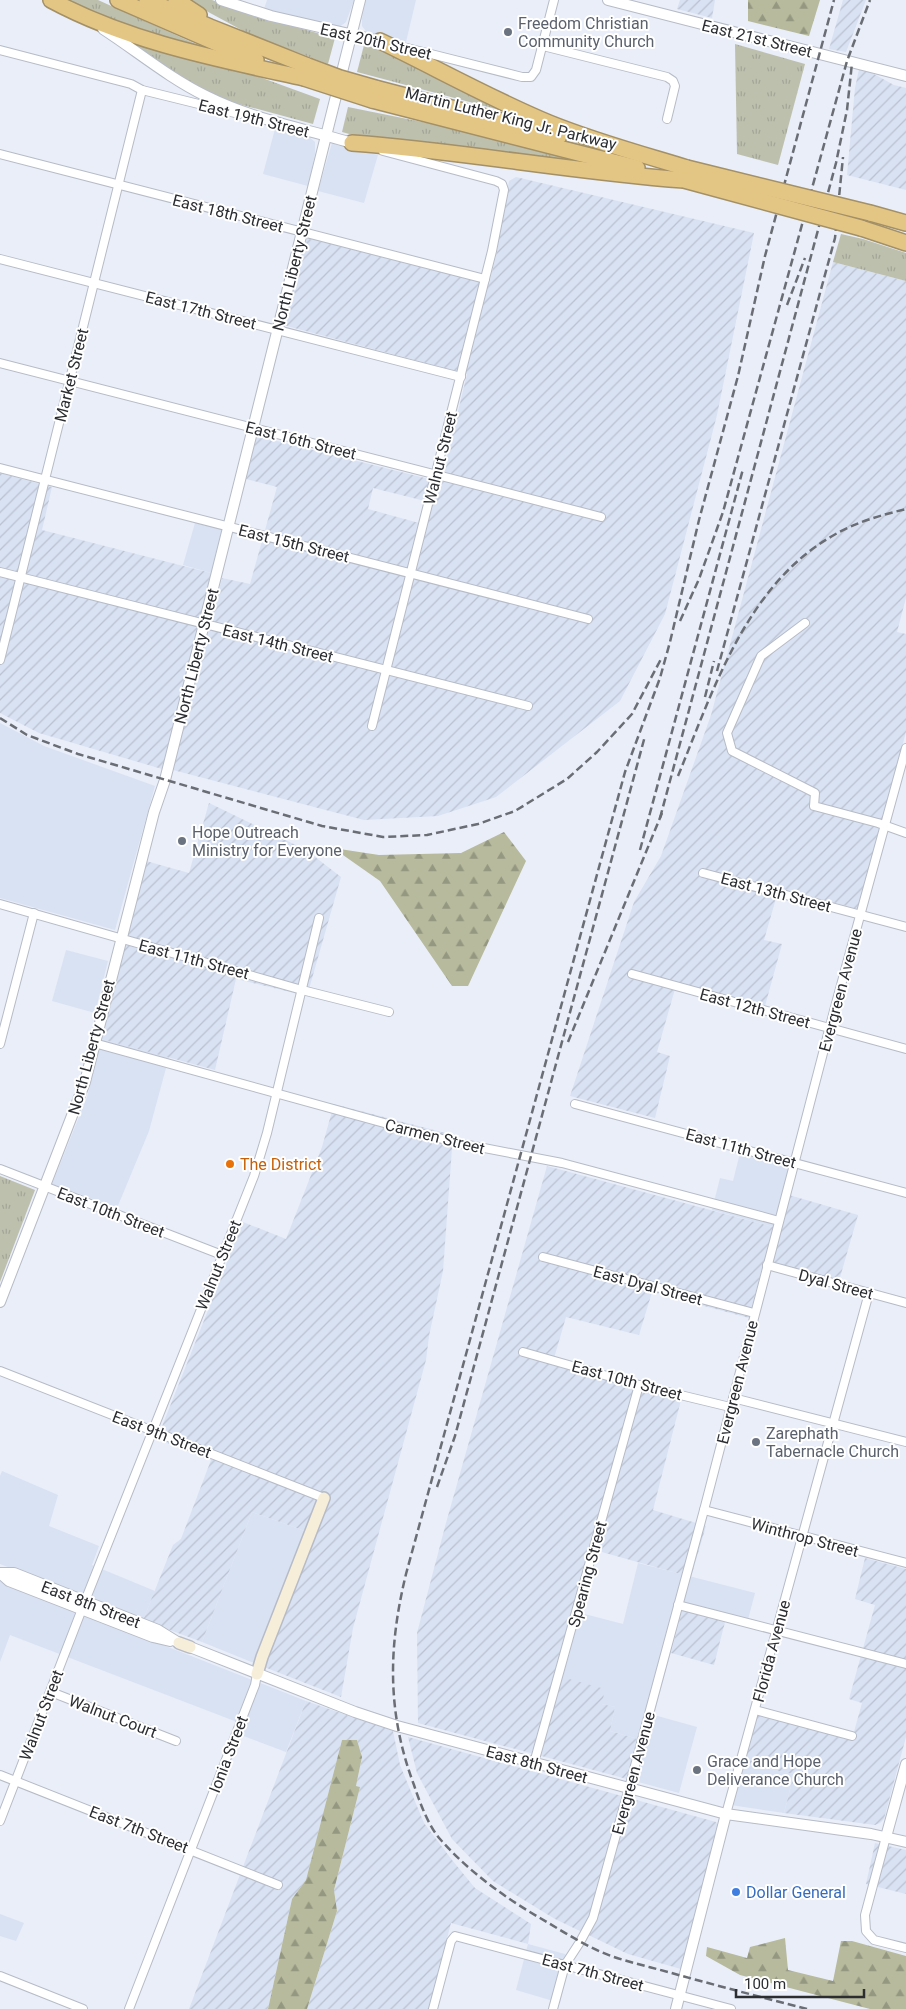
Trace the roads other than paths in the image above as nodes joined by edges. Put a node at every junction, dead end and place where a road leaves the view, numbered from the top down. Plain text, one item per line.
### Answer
1 (51, 0) edge
2 (118, 0) edge
3 (147, 0) edge
4 (176, 0) edge
5 (222, 0) edge
6 (360, 0) edge
7 (554, 0) edge
8 (608, 0) edge
9 (70, 10) junction
10 (210, 27) junction
11 (351, 36) junction
12 (380, 42) junction
13 (543, 46) junction
14 (0, 50) edge
15 (306, 72) junction
16 (906, 76) edge
17 (142, 90) junction
18 (667, 119) dead end
19 (274, 123) junction
20 (327, 135) junction
21 (352, 142) junction
22 (0, 154) edge
23 (685, 174) junction
24 (118, 185) junction
25 (504, 190) joint
26 (870, 213) junction
27 (906, 218) edge
28 (906, 223) edge
29 (302, 232) junction
30 (906, 242) edge
31 (0, 259) edge
32 (485, 279) junction
33 (94, 283) junction
34 (278, 329) junction
35 (0, 363) edge
36 (461, 377) junction
37 (70, 381) junction
38 (253, 428) junction
39 (0, 468) edge
40 (436, 475) junction
41 (45, 479) junction
42 (602, 517) dead end
43 (228, 526) junction
44 (0, 572) edge
45 (412, 573) junction
46 (20, 577) junction
47 (588, 619) dead end
48 (804, 623) dead end
49 (204, 624) junction
50 (0, 660) edge
51 (387, 670) junction
52 (528, 706) dead end
53 (372, 726) dead end
54 (906, 748) edge
55 (885, 826) junction
56 (906, 833) edge
57 (703, 873) dead end
58 (0, 904) edge
59 (34, 913) junction
60 (860, 915) junction
61 (319, 918) dead end
62 (906, 927) edge
63 (120, 938) junction
64 (632, 974) dead end
65 (302, 990) junction
66 (388, 1012) dead end
67 (830, 1029) junction
68 (94, 1043) junction
69 (0, 1044) edge
70 (906, 1049) edge
71 (277, 1094) junction
72 (575, 1104) dead end
73 (794, 1162) junction
74 (0, 1169) edge
75 (45, 1187) junction
76 (906, 1193) edge
77 (779, 1221) junction
78 (222, 1255) junction
79 (543, 1257) dead end
80 (766, 1265) junction
81 (869, 1293) junction
82 (0, 1302) edge
83 (906, 1303) edge
84 (754, 1314) junction
85 (523, 1352) dead end
86 (0, 1371) edge
87 (639, 1384) junction
88 (733, 1398) junction
89 (730, 1407) junction
90 (834, 1424) junction
91 (152, 1431) junction
92 (906, 1442) edge
93 (324, 1498) joint
94 (704, 1510) junction
95 (803, 1536) junction
96 (906, 1563) edge
97 (0, 1573) edge
98 (84, 1605) junction
99 (678, 1605) junction
100 (777, 1630) junction
101 (906, 1664) edge
102 (257, 1674) junction
103 (50, 1692) junction
104 (755, 1710) junction
105 (852, 1736) dead end
106 (176, 1741) dead end
107 (534, 1763) junction
108 (906, 1764) edge
109 (0, 1775) edge
110 (16, 1781) junction
111 (629, 1788) junction
112 (726, 1814) junction
113 (0, 1821) edge
114 (886, 1837) junction
115 (906, 1842) edge
116 (190, 1849) junction
117 (278, 1885) dead end
118 (906, 1948) edge
119 (565, 1965) junction
120 (0, 1976) edge
121 (680, 1995) junction
122 (83, 2009) edge
123 (129, 2009) edge
124 (433, 2009) edge
125 (553, 2009) edge
126 (676, 2009) edge
127 (731, 2009) edge

1 - 9 highway
2 - 15 highway, Martin Luther King Jr. Parkway
3 - 10 highway, Martin Luther King Jr. Parkway
4 - 10 highway
5 - 11 street, East 20th Street
6 - 11 street, North Liberty Street
7 - 13 street
8 - 16 street, East 21st Street
9 - 15 highway
9 - 19 street
10 - 15 highway, Martin Luther King Jr. Parkway
11 - 12 street, East 20th Street
11 - 20 street, North Liberty Street
12 - 13 street, East 20th Street
12 - 23 highway
13 - 18 street
14 - 17 street, East 19th Street
15 - 23 highway, Martin Luther King Jr. Parkway, bridge
17 - 19 street, East 19th Street
17 - 24 street, Market Street
19 - 20 street, East 19th Street
20 - 21 street, East 19th Street
20 - 29 street, North Liberty Street
21 - 23 highway
21 - 25 street, East 19th Street
22 - 24 street, East 18th Street
23 - 26 highway, Martin Luther King Jr. Parkway, bridge
23 - 30 highway, Martin Luther King Jr. Parkway, bridge
24 - 29 street, East 18th Street
24 - 33 street, Market Street
25 - 32 street, Walnut Street
26 - 27 highway
26 - 28 highway, Martin Luther King Jr. Parkway
29 - 32 street, East 18th Street
29 - 34 street, North Liberty Street
31 - 33 street, East 17th Street
32 - 36 street, Walnut Street
33 - 34 street, East 17th Street
33 - 37 street, Market Street
34 - 36 street, East 17th Street
34 - 38 street, North Liberty Street
35 - 37 street, East 16th Street
36 - 40 street, Walnut Street
37 - 38 street, East 16th Street
37 - 41 street, Market Street
38 - 40 street, East 16th Street
38 - 43 street, North Liberty Street
39 - 41 street, East 15th Street
40 - 42 street, East 16th Street
40 - 45 street, Walnut Street
41 - 43 street, East 15th Street
41 - 46 street, Market Street
43 - 45 street, East 15th Street
43 - 49 street, North Liberty Street
44 - 46 street, East 14th Street
45 - 47 street, East 15th Street
45 - 51 street, Walnut Street
46 - 49 street, East 14th Street
46 - 50 street, Market Street
48 - 55 street
49 - 51 street, East 14th Street
49 - 63 street, North Liberty Street
51 - 52 street, East 14th Street
51 - 53 street, Walnut Street
54 - 55 street, Evergreen Avenue
55 - 56 street
55 - 60 street, Evergreen Avenue
57 - 60 street, East 13th Street
58 - 59 street, East 11th Street
59 - 63 street, East 11th Street
59 - 69 street
60 - 62 street, East 13th Street
60 - 67 street, Evergreen Avenue
61 - 65 street, Walnut Street
63 - 65 street, East 11th Street
63 - 68 street, North Liberty Street
64 - 67 street, East 12th Street
65 - 66 street, East 11th Street
65 - 71 street, Walnut Street
67 - 70 street, East 12th Street
67 - 73 street, Evergreen Avenue
68 - 71 street, Carmen Street
68 - 75 street, North Liberty Street
71 - 77 street, Carmen Street
71 - 78 street, Walnut Street
72 - 73 street, East 11th Street
73 - 76 street, East 11th Street
73 - 77 street, Evergreen Avenue
74 - 75 street, East 10th Street
75 - 78 street, East 10th Street
75 - 82 street, North Liberty Street
77 - 80 street, Evergreen Avenue
78 - 91 street, Walnut Street
79 - 84 street, East Dyal Street
80 - 81 street, Dyal Street
80 - 84 street, Evergreen Avenue
81 - 83 street, Dyal Street
81 - 90 street, Florida Avenue
84 - 88 street, Evergreen Avenue
85 - 87 street, East 10th Street
86 - 91 street, East 9th Street
87 - 89 street, East 10th Street
87 - 107 street, Spearing Street
88 - 89 street, Evergreen Avenue
88 - 90 street
89 - 94 street, Evergreen Avenue
90 - 92 street
90 - 95 street, Florida Avenue
91 - 93 street, East 9th Street
91 - 98 street, Walnut Street
93 - 102 main road, Ionia Street
94 - 95 street, Winthrop Street
94 - 99 street, Evergreen Avenue
95 - 96 street, Winthrop Street
95 - 100 street, Florida Avenue
97 - 98 street, East 8th Street
98 - 102 street, East 8th Street
98 - 103 street, Walnut Street
99 - 100 street
99 - 111 street, Evergreen Avenue
100 - 101 street
100 - 104 street, Florida Avenue
102 - 107 street, East 8th Street
102 - 116 street, Ionia Street
103 - 106 street, Walnut Court
103 - 110 street, Walnut Street
104 - 105 street
104 - 112 street, Florida Avenue
107 - 111 street, East 8th Street
108 - 114 street
109 - 110 street, East 7th Street
110 - 113 street, Walnut Street
110 - 116 street, East 7th Street
111 - 112 street, East 8th Street
111 - 119 street, Evergreen Avenue
112 - 114 street, East 8th Street
112 - 121 street, Florida Avenue
114 - 115 street, East 8th Street
114 - 118 street
116 - 117 street, East 7th Street
116 - 123 street, Ionia Street
119 - 121 street, East 7th Street
119 - 124 street, East 7th Street
119 - 125 street, Evergreen Avenue
120 - 122 street
121 - 126 street, Florida Avenue
121 - 127 street, East 7th Street

